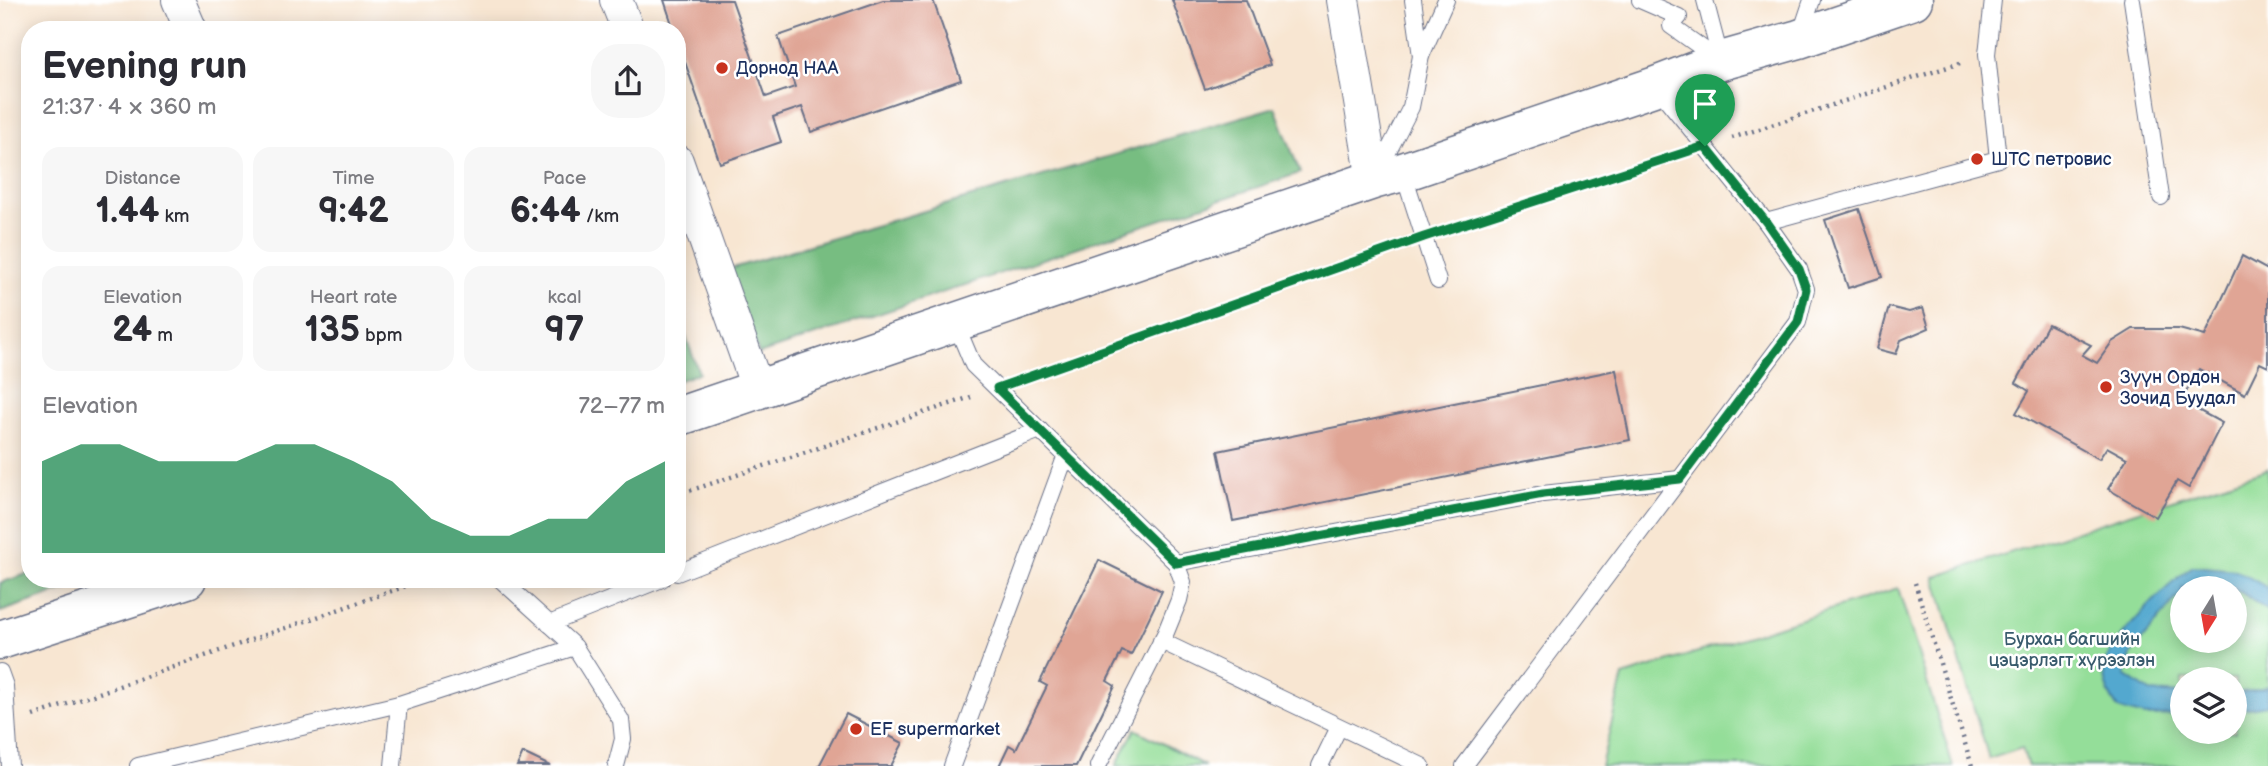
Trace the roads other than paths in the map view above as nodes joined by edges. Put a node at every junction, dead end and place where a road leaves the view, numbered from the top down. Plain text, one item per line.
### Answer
1 (178, 0) edge
2 (617, 0) edge
3 (1343, 0) edge
4 (1413, 0) edge
5 (1446, 0) edge
6 (1640, 0) edge
7 (1705, 0) edge
8 (1812, 0) edge
9 (1913, 0) edge
10 (1993, 0) edge
11 (2133, 0) edge
12 (187, 21) edge
13 (625, 21) edge
14 (1799, 39) junction
15 (1420, 56) junction
16 (1721, 61) junction
17 (1656, 86) junction
18 (1388, 176) junction
19 (686, 187) edge
20 (2161, 197) dead end
21 (1766, 222) junction
22 (1438, 281) dead end
23 (955, 322) junction
24 (758, 390) junction
25 (686, 413) edge
26 (1040, 430) junction
27 (1066, 455) junction
28 (1680, 479) junction
29 (1176, 563) junction
30 (686, 569) edge
31 (159, 588) edge
32 (510, 588) edge
33 (639, 588) edge
34 (549, 624) junction
35 (0, 640) edge
36 (1161, 641) junction
37 (575, 647) junction
38 (0, 672) edge
39 (398, 704) junction
40 (1339, 727) junction
41 (618, 765) edge
42 (10, 766) edge
43 (138, 766) edge
44 (393, 766) edge
45 (952, 766) edge
46 (1098, 766) edge
47 (1320, 766) edge
48 (1422, 766) edge
49 (1464, 766) edge

1 - 12 street
2 - 13 street
3 - 18 street
4 - 15 lane
5 - 15 lane
6 - 16 lane
7 - 16 lane
8 - 14 lane
9 - 14 highway
10 - 21 lane
11 - 20 lane
14 - 16 highway
15 - 18 lane
16 - 17 highway
17 - 18 highway
17 - 21 lane
18 - 22 lane
18 - 23 highway
19 - 24 street
21 - 28 lane
23 - 24 highway
23 - 26 lane
24 - 25 highway
26 - 27 lane
26 - 30 lane
27 - 29 lane
27 - 45 lane
28 - 29 lane
28 - 49 lane
29 - 36 lane
31 - 35 highway
32 - 34 lane
33 - 34 lane
34 - 37 lane
36 - 40 lane
36 - 46 lane
37 - 39 lane
37 - 41 lane
38 - 42 lane
39 - 43 lane
39 - 44 lane
40 - 47 lane
40 - 48 lane

